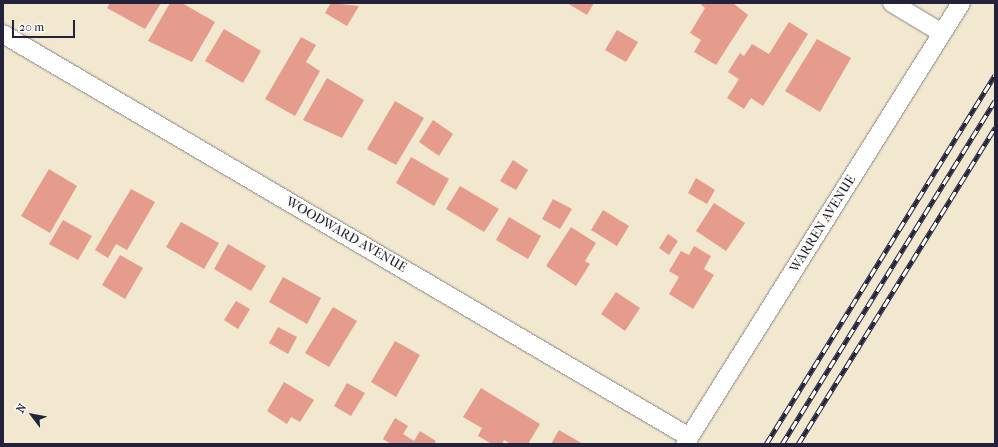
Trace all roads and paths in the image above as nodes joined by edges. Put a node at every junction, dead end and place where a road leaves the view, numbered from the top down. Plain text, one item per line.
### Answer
1 (892, 3) edge
2 (961, 3) edge
3 (942, 33) junction
4 (3, 34) edge
5 (687, 440) edge

1 - 3 street
2 - 3 street, WARREN AVENUE
3 - 5 street, WARREN AVENUE
4 - 5 street, WOODWARD AVENUE

